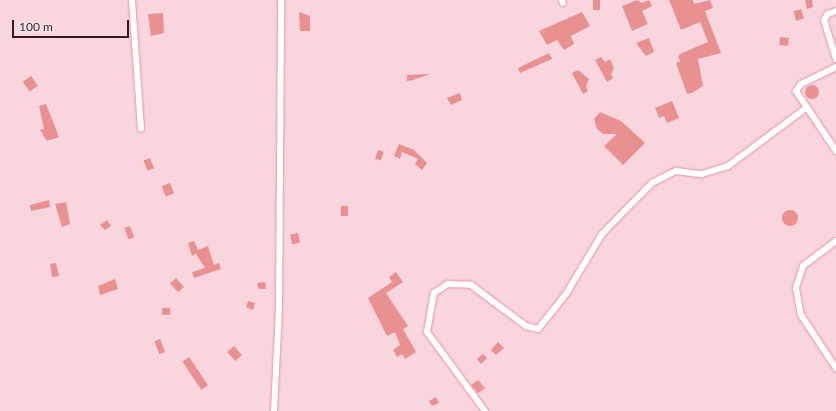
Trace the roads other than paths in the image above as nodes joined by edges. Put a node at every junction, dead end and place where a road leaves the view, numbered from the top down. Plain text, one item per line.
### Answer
1 (132, 0) edge
2 (281, 0) edge
3 (836, 11) edge
4 (836, 59) edge
5 (836, 67) edge
6 (806, 108) junction
7 (141, 129) dead end
8 (836, 151) edge
9 (836, 241) edge
10 (836, 368) edge
11 (274, 411) edge
12 (485, 411) edge

1 - 7 street
2 - 11 street
3 - 4 street
5 - 6 street
6 - 8 street
6 - 12 street
9 - 10 street

